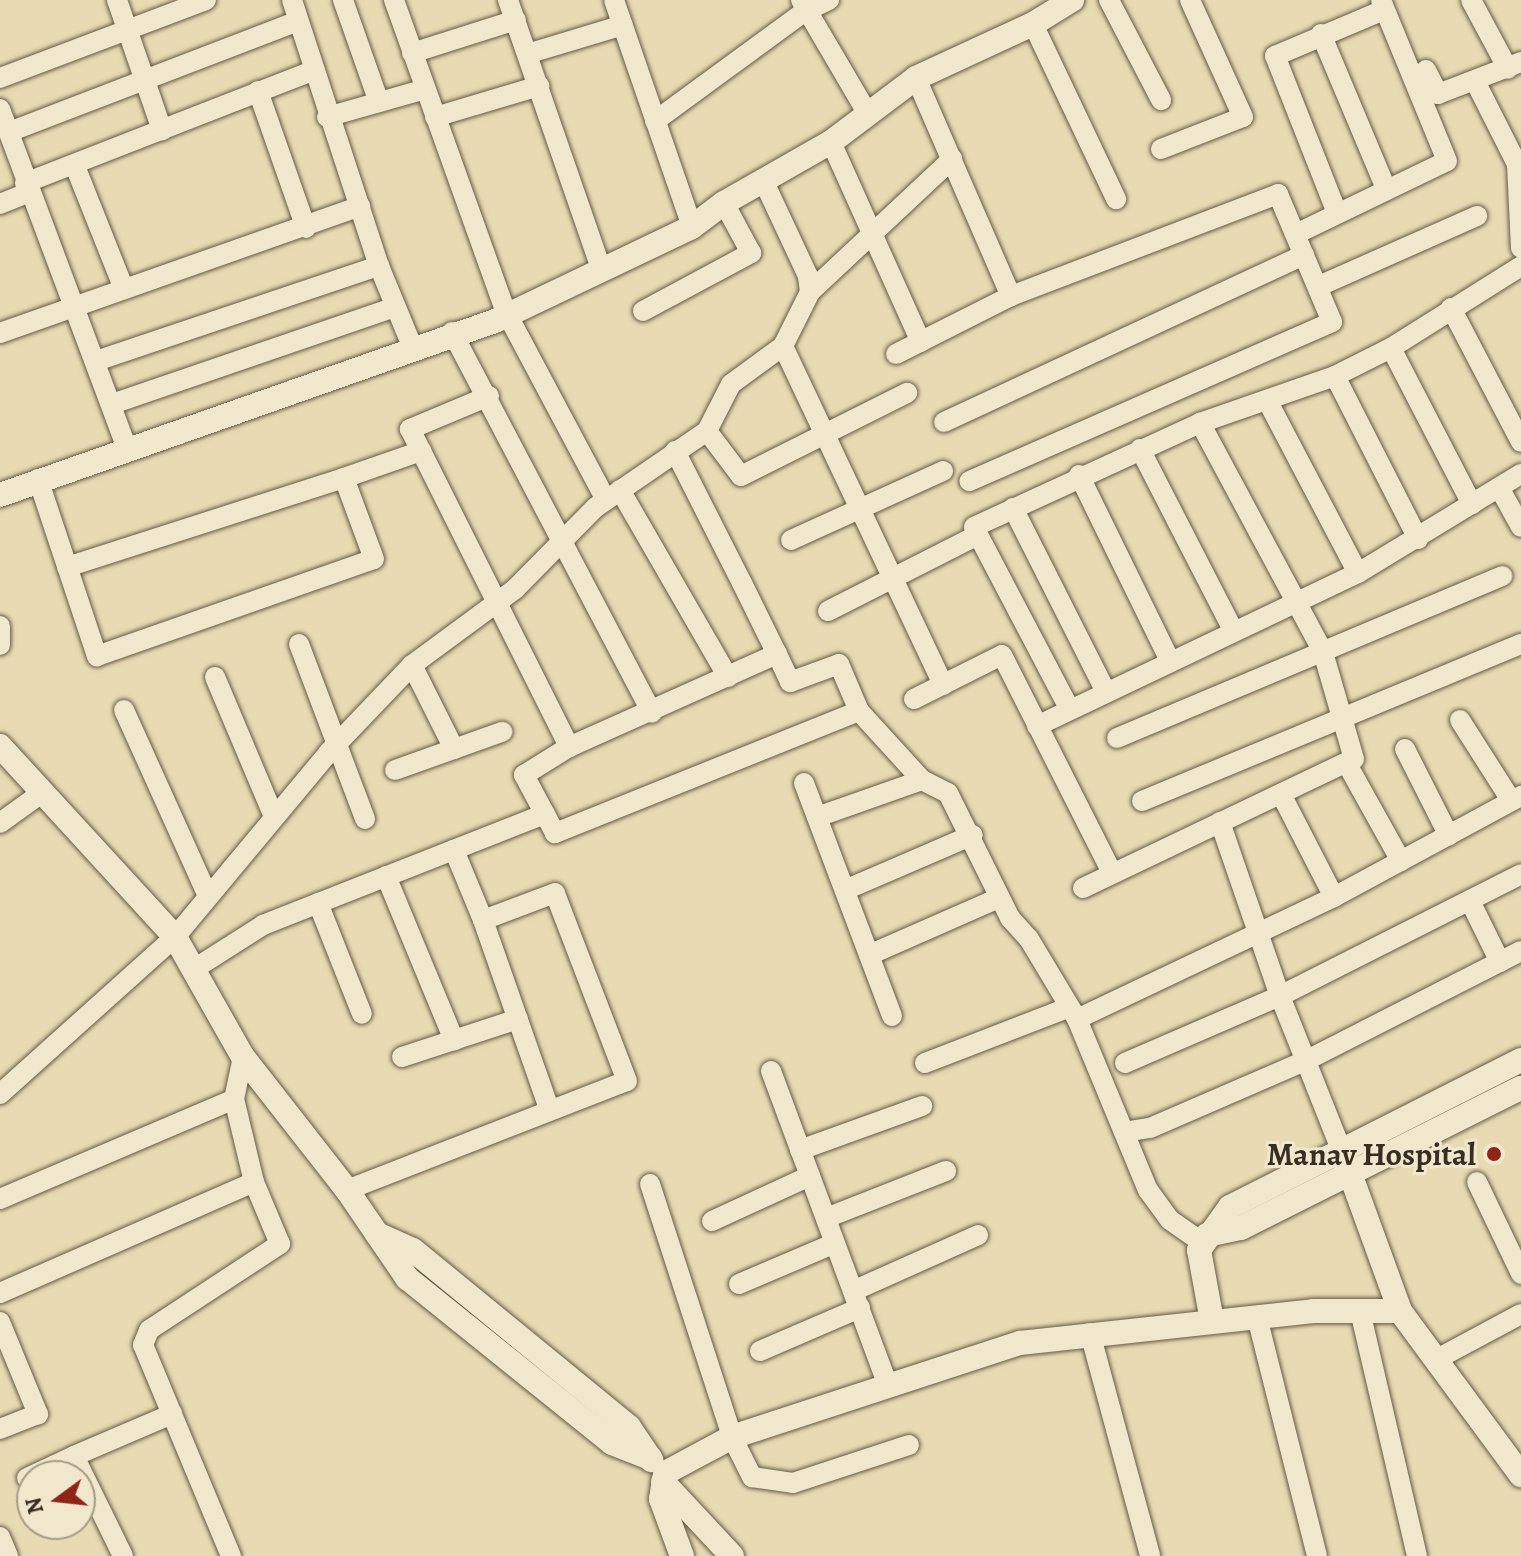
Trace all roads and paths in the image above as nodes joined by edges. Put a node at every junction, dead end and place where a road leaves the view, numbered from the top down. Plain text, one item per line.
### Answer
1 (117, 0) edge
2 (206, 0) edge
3 (292, 0) edge
4 (343, 0) edge
5 (394, 0) edge
6 (508, 0) edge
7 (614, 0) edge
8 (829, 0) edge
9 (1072, 0) edge
10 (1109, 0) edge
11 (1190, 0) edge
12 (1471, 0) edge
13 (1384, 3) edge
14 (802, 6) edge
15 (516, 20) junction
16 (298, 21) junction
17 (1033, 24) junction
18 (623, 25) junction
19 (128, 29) junction
20 (1321, 34) junction
21 (412, 53) junction
22 (527, 54) junction
23 (1515, 65) edge
24 (315, 70) junction
25 (0, 78) edge
26 (916, 78) junction
27 (147, 80) junction
28 (1476, 83) junction
29 (539, 86) junction
30 (425, 89) junction
31 (258, 91) junction
32 (1432, 96) junction
33 (1161, 100) dead end
34 (379, 102) junction
35 (0, 109) edge
36 (868, 114) junction
37 (327, 117) junction
38 (435, 117) junction
39 (655, 121) junction
40 (162, 130) junction
41 (9, 132) junction
42 (831, 142) junction
43 (1161, 149) dead end
44 (952, 159) junction
45 (75, 166) junction
46 (764, 182) junction
47 (28, 188) junction
48 (1386, 189) junction
49 (1116, 199) dead end
50 (724, 203) junction
51 (0, 204) edge
52 (360, 206) junction
53 (1337, 213) junction
54 (1477, 216) dead end
55 (692, 227) junction
56 (306, 228) junction
57 (1298, 233) junction
58 (872, 234) junction
59 (1521, 246) edge
60 (1304, 255) junction
61 (379, 266) junction
62 (1521, 266) edge
63 (601, 269) junction
64 (1319, 286) junction
65 (124, 289) junction
66 (810, 292) junction
67 (1011, 296) junction
68 (76, 307) junction
69 (395, 307) junction
70 (1451, 308) junction
71 (643, 311) dead end
72 (506, 312) junction
73 (452, 332) junction
74 (0, 333) edge
75 (921, 342) junction
76 (412, 346) junction
77 (783, 346) junction
78 (1391, 348) junction
79 (896, 354) dead end
80 (96, 361) junction
81 (1335, 376) junction
82 (907, 393) dead end
83 (489, 396) junction
84 (1267, 400) junction
85 (112, 404) junction
86 (944, 422) dead end
87 (1200, 423) junction
88 (707, 431) junction
89 (827, 435) junction
90 (1521, 442) edge
91 (127, 448) junction
92 (1140, 449) junction
93 (421, 451) junction
94 (675, 451) junction
95 (943, 471) dead end
96 (1521, 474) edge
97 (1079, 475) junction
98 (344, 478) junction
99 (38, 479) junction
100 (969, 481) dead end
101 (1500, 489) junction
102 (0, 495) edge
103 (613, 495) junction
104 (1472, 504) junction
105 (862, 507) junction
106 (1013, 508) junction
107 (1521, 527) edge
108 (978, 535) junction
109 (1418, 539) junction
110 (791, 540) dead end
111 (565, 542) junction
112 (67, 567) junction
113 (1358, 573) junction
114 (1502, 576) dead end
115 (889, 580) junction
116 (497, 602) junction
117 (1294, 602) junction
118 (828, 611) dead end
119 (0, 626) edge
120 (1232, 628) junction
121 (299, 644) dead end
122 (1521, 644) edge
123 (0, 645) edge
124 (1323, 652) junction
125 (777, 654) junction
126 (1169, 659) junction
127 (412, 665) junction
128 (215, 677) dead end
129 (728, 677) junction
130 (943, 685) junction
131 (1105, 690) junction
132 (914, 699) dead end
133 (1069, 708) junction
134 (124, 710) dead end
135 (859, 711) junction
136 (652, 713) junction
137 (1343, 719) junction
138 (1460, 720) dead end
139 (1037, 726) junction
140 (502, 732) dead end
141 (1117, 738) dead end
142 (338, 743) junction
143 (0, 746) edge
144 (569, 747) junction
145 (454, 749) junction
146 (1405, 749) dead end
147 (1347, 764) junction
148 (395, 770) dead end
149 (922, 780) junction
150 (804, 783) dead end
151 (43, 792) junction
152 (1281, 794) junction
153 (1516, 798) edge
154 (1142, 801) dead end
155 (545, 814) junction
156 (274, 817) junction
157 (817, 817) junction
158 (365, 819) dead end
159 (1220, 822) junction
160 (0, 823) edge
161 (973, 835) junction
162 (1449, 836) junction
163 (454, 850) junction
164 (1401, 861) junction
165 (1112, 873) junction
166 (1521, 874) edge
167 (386, 876) junction
168 (1083, 888) dead end
169 (845, 890) junction
170 (208, 896) junction
171 (1334, 897) junction
172 (999, 898) junction
173 (1470, 901) junction
174 (318, 903) junction
175 (483, 920) junction
176 (1258, 935) junction
177 (175, 937) junction
178 (1521, 951) edge
179 (869, 955) junction
180 (1500, 962) junction
181 (194, 969) junction
182 (1280, 996) junction
183 (1074, 1013) junction
184 (362, 1014) dead end
185 (892, 1016) dead end
186 (518, 1019) junction
187 (454, 1040) junction
188 (243, 1057) junction
189 (402, 1057) dead end
190 (1307, 1060) junction
191 (1521, 1060) edge
192 (925, 1063) dead end
193 (1125, 1063) dead end
194 (771, 1071) dead end
195 (1521, 1088) edge
196 (0, 1094) edge
197 (234, 1099) junction
198 (922, 1106) dead end
199 (550, 1111) junction
200 (1124, 1132) junction
201 (800, 1150) junction
202 (1346, 1163) junction
203 (946, 1171) dead end
204 (810, 1176) junction
205 (254, 1182) junction
206 (1477, 1182) dead end
207 (650, 1184) dead end
208 (347, 1190) junction
209 (0, 1199) edge
210 (826, 1218) junction
211 (712, 1221) dead end
212 (978, 1235) dead end
213 (1204, 1238) junction
214 (835, 1243) junction
215 (1521, 1274) edge
216 (739, 1284) dead end
217 (0, 1293) edge
218 (856, 1299) junction
219 (1360, 1311) junction
220 (1400, 1311) junction
221 (1521, 1314) edge
222 (1257, 1317) junction
223 (1212, 1321) junction
224 (0, 1322) edge
225 (1090, 1333) junction
226 (760, 1351) dead end
227 (1437, 1359) junction
228 (888, 1386) junction
229 (172, 1414) junction
230 (0, 1429) edge
231 (732, 1437) junction
232 (909, 1445) dead end
233 (74, 1456) junction
234 (65, 1460) edge
235 (659, 1471) junction
236 (1521, 1475) edge
237 (0, 1537) edge
238 (8, 1556) edge
239 (123, 1556) edge
240 (231, 1556) edge
241 (682, 1556) edge
242 (732, 1556) edge
243 (1150, 1556) edge
244 (1317, 1556) edge
245 (1417, 1556) edge

1 - 19 street
2 - 19 street
3 - 16 street
4 - 34 street
5 - 21 street
6 - 15 street
7 - 18 street
8 - 14 street
9 - 17 street
10 - 33 street
11 - 43 street
12 - 23 street
13 - 20 street
13 - 32 street
14 - 36 street
14 - 39 street
15 - 21 street
15 - 22 street
16 - 24 street
16 - 27 street
17 - 26 street
17 - 49 street
18 - 22 street
18 - 39 street
19 - 25 street
19 - 27 street
20 - 48 street
20 - 53 street
21 - 30 street
22 - 29 street
23 - 28 street
24 - 31 street
24 - 37 street
26 - 36 street
26 - 44 street
27 - 40 street
27 - 41 street
28 - 32 street
28 - 59 street
29 - 38 street
29 - 63 street
30 - 34 street
30 - 38 street
31 - 40 street
31 - 56 street
32 - 48 street
34 - 37 street
35 - 41 street
36 - 42 street
37 - 52 street
38 - 72 street
39 - 55 street
40 - 45 street
41 - 47 street
42 - 46 street
42 - 58 street
44 - 58 street
44 - 67 street
45 - 47 street
45 - 65 street
46 - 50 street
46 - 66 street
47 - 51 street
47 - 68 street
48 - 53 street
50 - 55 street
50 - 71 street
52 - 56 street
52 - 61 street
53 - 57 street
54 - 64 street
55 - 63 street
56 - 65 street
57 - 60 street
57 - 67 street
58 - 66 street
58 - 75 street
60 - 64 street
60 - 86 street
61 - 69 street
61 - 80 street
62 - 70 street
63 - 72 street
64 - 100 street
65 - 68 street
66 - 77 street
67 - 75 street
68 - 74 street
68 - 80 street
69 - 76 street
69 - 85 street
70 - 78 street
70 - 90 street
72 - 73 street
72 - 103 street
73 - 76 street
73 - 83 street
75 - 79 street
76 - 91 street
77 - 88 street
77 - 89 street
78 - 81 street
78 - 104 street
80 - 85 street
81 - 84 street
81 - 109 street
82 - 89 street
83 - 93 street
83 - 111 street
84 - 87 street
84 - 113 street
85 - 91 street
87 - 92 street
87 - 117 street
88 - 89 street
88 - 94 street
89 - 105 street
91 - 99 street
92 - 97 street
92 - 120 street
93 - 98 street
93 - 116 street
94 - 103 street
94 - 125 street
95 - 105 street
96 - 101 street
97 - 106 street
97 - 126 street
98 - 112 street
98 - 112 street
99 - 102 street
99 - 112 street
101 - 104 street
101 - 107 street
103 - 111 street
103 - 129 street
104 - 109 street
105 - 110 street
105 - 115 street
106 - 108 street
106 - 131 street
108 - 115 street
108 - 133 street
109 - 113 street
111 - 116 street
111 - 136 street
113 - 117 street
114 - 124 street
115 - 118 street
115 - 130 street
116 - 127 street
116 - 144 street
117 - 120 street
117 - 124 street
119 - 123 street
120 - 126 street
121 - 142 street
122 - 137 street
124 - 137 street
124 - 141 street
125 - 129 street
125 - 135 street
126 - 131 street
127 - 142 street
127 - 145 street
128 - 156 street
129 - 136 street
130 - 132 street
130 - 139 street
131 - 133 street
133 - 139 street
134 - 170 street
135 - 149 street
135 - 155 street
136 - 144 street
137 - 147 street
137 - 154 street
138 - 153 street
139 - 165 street
140 - 145 street
142 - 156 street
142 - 158 street
143 - 151 street
144 - 155 street
145 - 148 street
146 - 162 street
147 - 152 street
147 - 164 street
149 - 157 street
149 - 161 street
150 - 157 street
151 - 160 street
151 - 177 street
152 - 159 street
152 - 171 street
153 - 162 street
155 - 163 street
156 - 170 street
157 - 169 street
159 - 165 street
159 - 176 street
161 - 169 street
161 - 172 street
162 - 164 street
163 - 167 street
163 - 175 street
164 - 171 street
165 - 168 street
166 - 173 street
167 - 174 street
167 - 187 street
169 - 179 street
170 - 177 street
171 - 176 street
172 - 179 street
172 - 183 street
173 - 180 street
173 - 182 street
174 - 181 street
174 - 184 street
175 - 186 street
175 - 199 street
176 - 182 street
176 - 183 street
177 - 181 street
177 - 196 street
178 - 180 street
179 - 185 street
180 - 190 street
181 - 188 street
182 - 190 street
182 - 193 street
183 - 192 street
183 - 200 street
186 - 187 street
186 - 199 street
187 - 189 street
188 - 197 street
188 - 208 street
190 - 200 street
190 - 202 street
191 - 202 street
194 - 201 street
195 - 202 street
197 - 205 street
197 - 209 street
198 - 201 street
199 - 208 street
200 - 213 street
201 - 204 street
202 - 213 street
202 - 220 street
203 - 210 street
204 - 210 street
204 - 211 street
205 - 217 street
205 - 229 street
206 - 215 street
207 - 231 street
208 - 235 street
210 - 214 street
212 - 218 street
213 - 223 street
214 - 216 street
214 - 218 street
218 - 226 street
218 - 228 street
219 - 220 street
219 - 222 street
219 - 245 street
220 - 227 street
221 - 227 street
222 - 223 street
222 - 244 street
223 - 225 street
224 - 230 street
225 - 228 street
225 - 243 street
227 - 236 street
228 - 231 street
229 - 233 street
229 - 240 street
231 - 232 street
231 - 235 street
233 - 234 street
233 - 239 street
235 - 241 street
235 - 242 street
237 - 238 street

